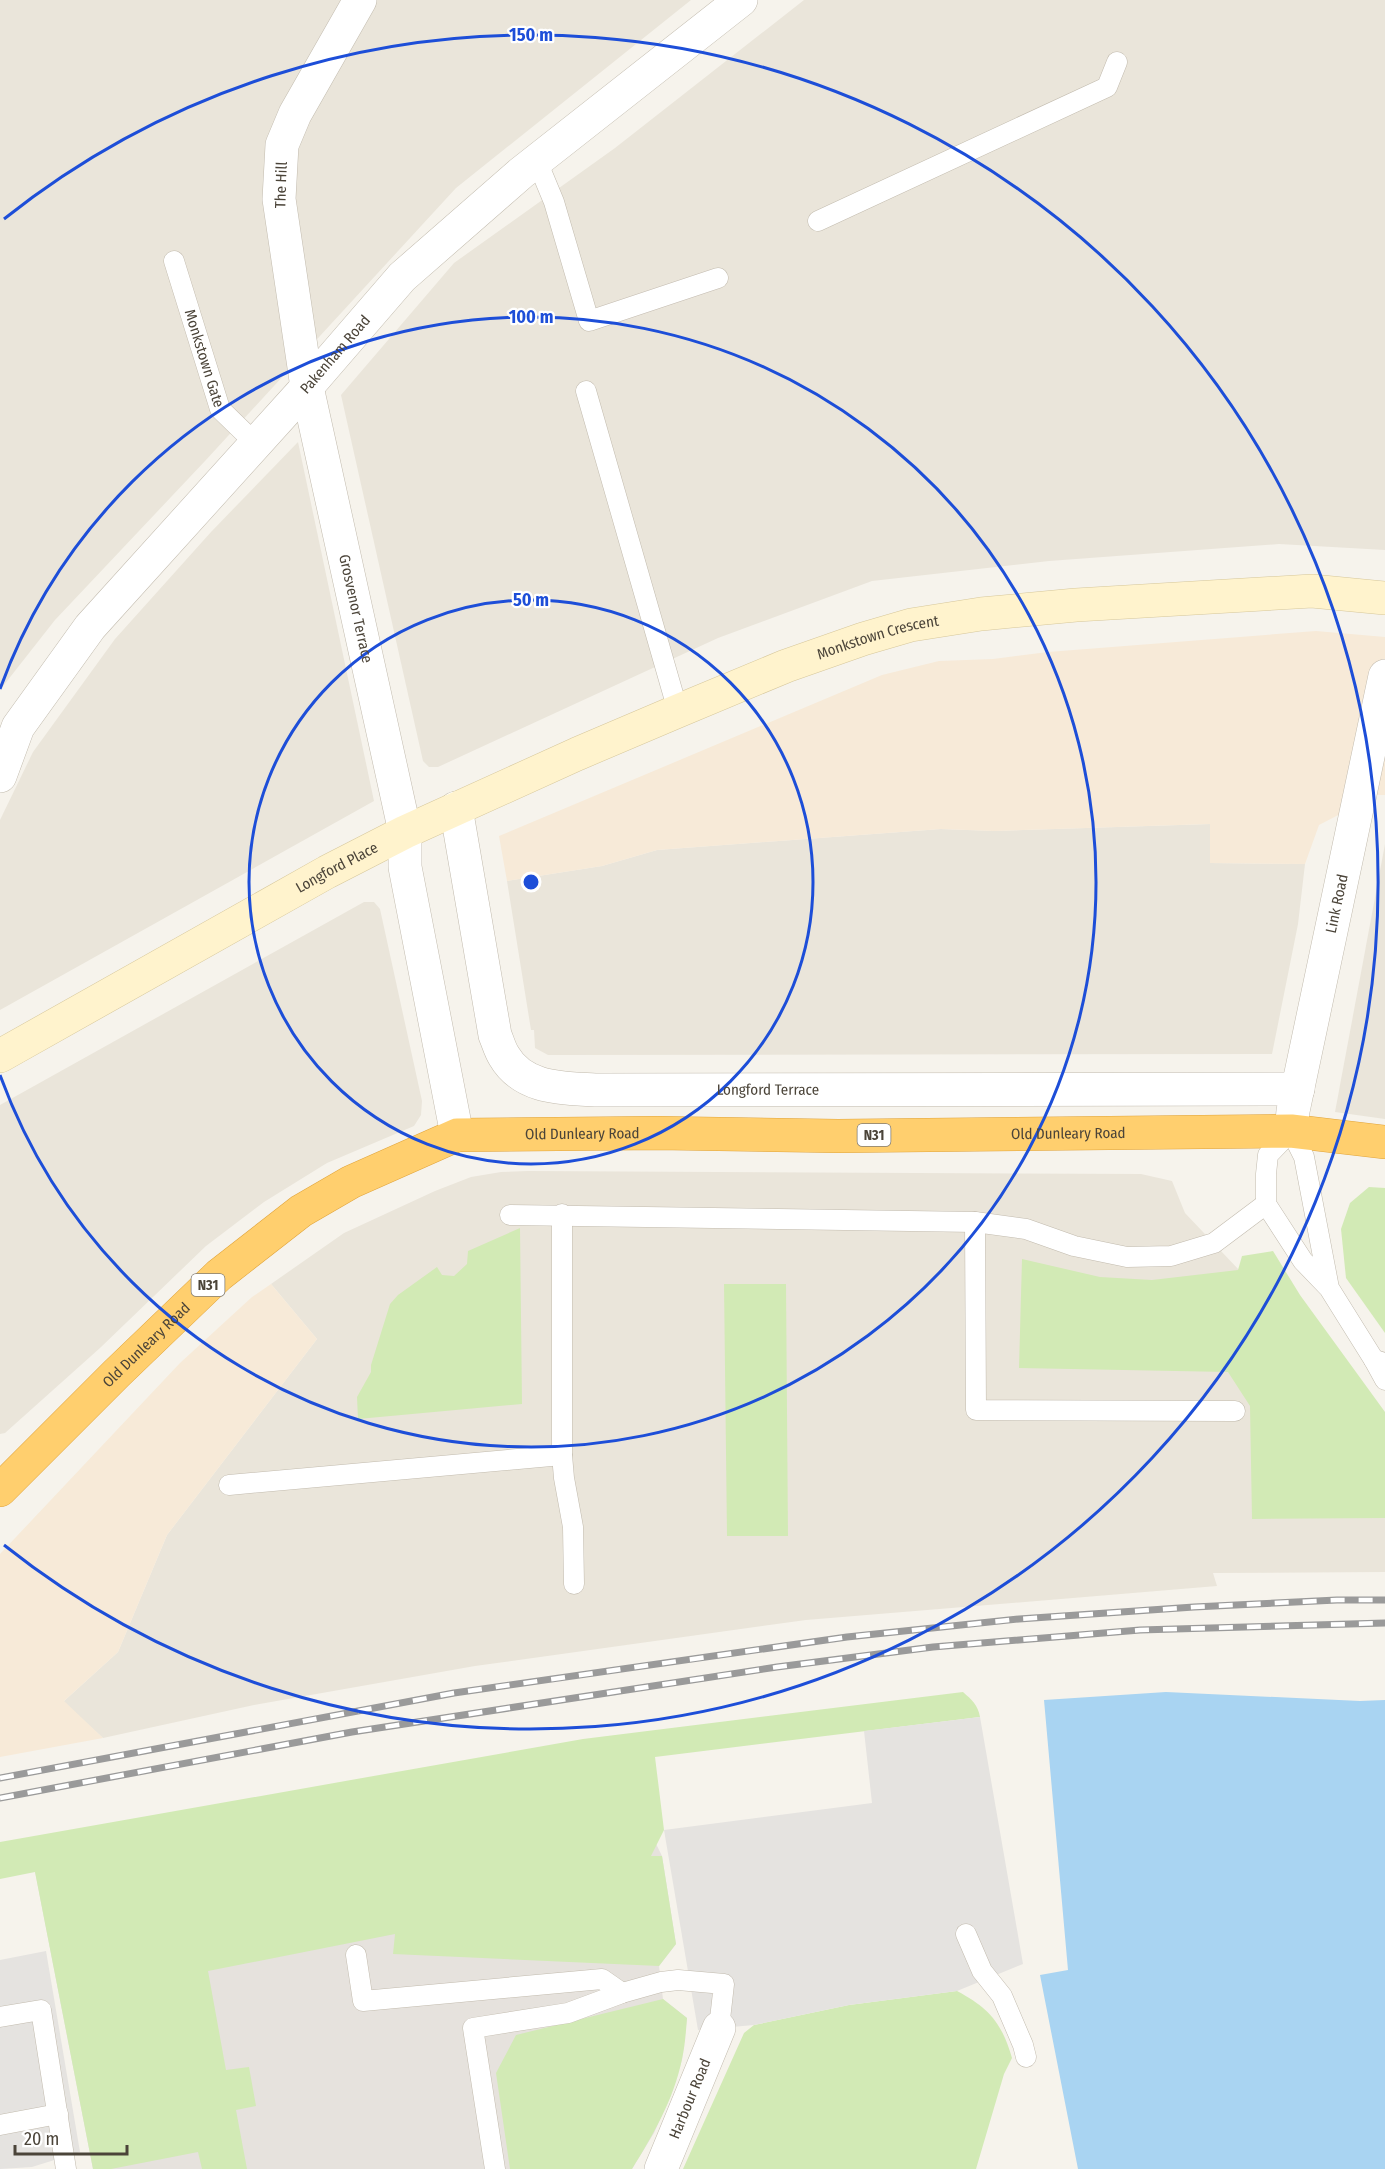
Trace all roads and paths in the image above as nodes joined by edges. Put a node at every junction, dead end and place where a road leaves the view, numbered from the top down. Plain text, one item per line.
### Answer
1 (360, 0) edge
2 (741, 0) edge
3 (1117, 62) dead end
4 (537, 161) junction
5 (818, 221) dead end
6 (174, 261) dead end
7 (717, 278) dead end
8 (307, 387) junction
9 (586, 391) dead end
10 (255, 443) junction
11 (1385, 598) edge
12 (1385, 676) edge
13 (678, 711) junction
14 (0, 776) edge
15 (456, 808) junction
16 (405, 832) junction
17 (0, 1056) edge
18 (1298, 1089) junction
19 (1291, 1131) junction
20 (457, 1135) junction
21 (1385, 1142) edge
22 (1266, 1204) junction
23 (562, 1214) junction
24 (510, 1215) dead end
25 (975, 1222) junction
26 (1329, 1288) junction
27 (1379, 1361) edge
28 (1385, 1380) edge
29 (1235, 1411) dead end
30 (562, 1455) junction
31 (230, 1485) dead end
32 (0, 1490) edge
33 (574, 1584) dead end
34 (966, 1934) dead end
35 (356, 1955) dead end
36 (622, 1993) junction
37 (0, 2017) edge
38 (719, 2028) joint
39 (1026, 2057) dead end
40 (58, 2114) junction
41 (0, 2125) edge
42 (66, 2169) edge
43 (495, 2169) edge
44 (661, 2169) edge

1 - 8 street, The Hill
2 - 4 street, Pakenham Road
3 - 5 lane
4 - 7 lane
4 - 8 street, Pakenham Road
6 - 10 lane, Monkstown Gate
8 - 10 street, Pakenham Road
8 - 16 street, Grosvenor Terrace
9 - 13 lane
10 - 14 street, Pakenham Road
11 - 13 main road, Monkstown Crescent
12 - 18 street, Link Road
13 - 15 main road, Monkstown Crescent
15 - 16 main road, Monkstown Crescent
15 - 18 street, Longford Terrace
16 - 17 main road, Longford Place
16 - 20 street
18 - 19 street, Link Road
19 - 20 highway, Old Dunleary Road / N31
19 - 21 highway, N31
19 - 22 lane
19 - 26 lane
20 - 32 highway, Old Dunleary Road / N31
22 - 25 lane
22 - 26 lane
23 - 24 lane
23 - 25 lane
23 - 30 lane
25 - 29 lane
26 - 27 lane
27 - 28 lane
30 - 31 lane
30 - 33 lane
34 - 39 lane
35 - 36 lane
36 - 38 lane
36 - 43 lane
37 - 40 lane
38 - 44 street, Harbour Road
40 - 41 lane
40 - 42 lane

